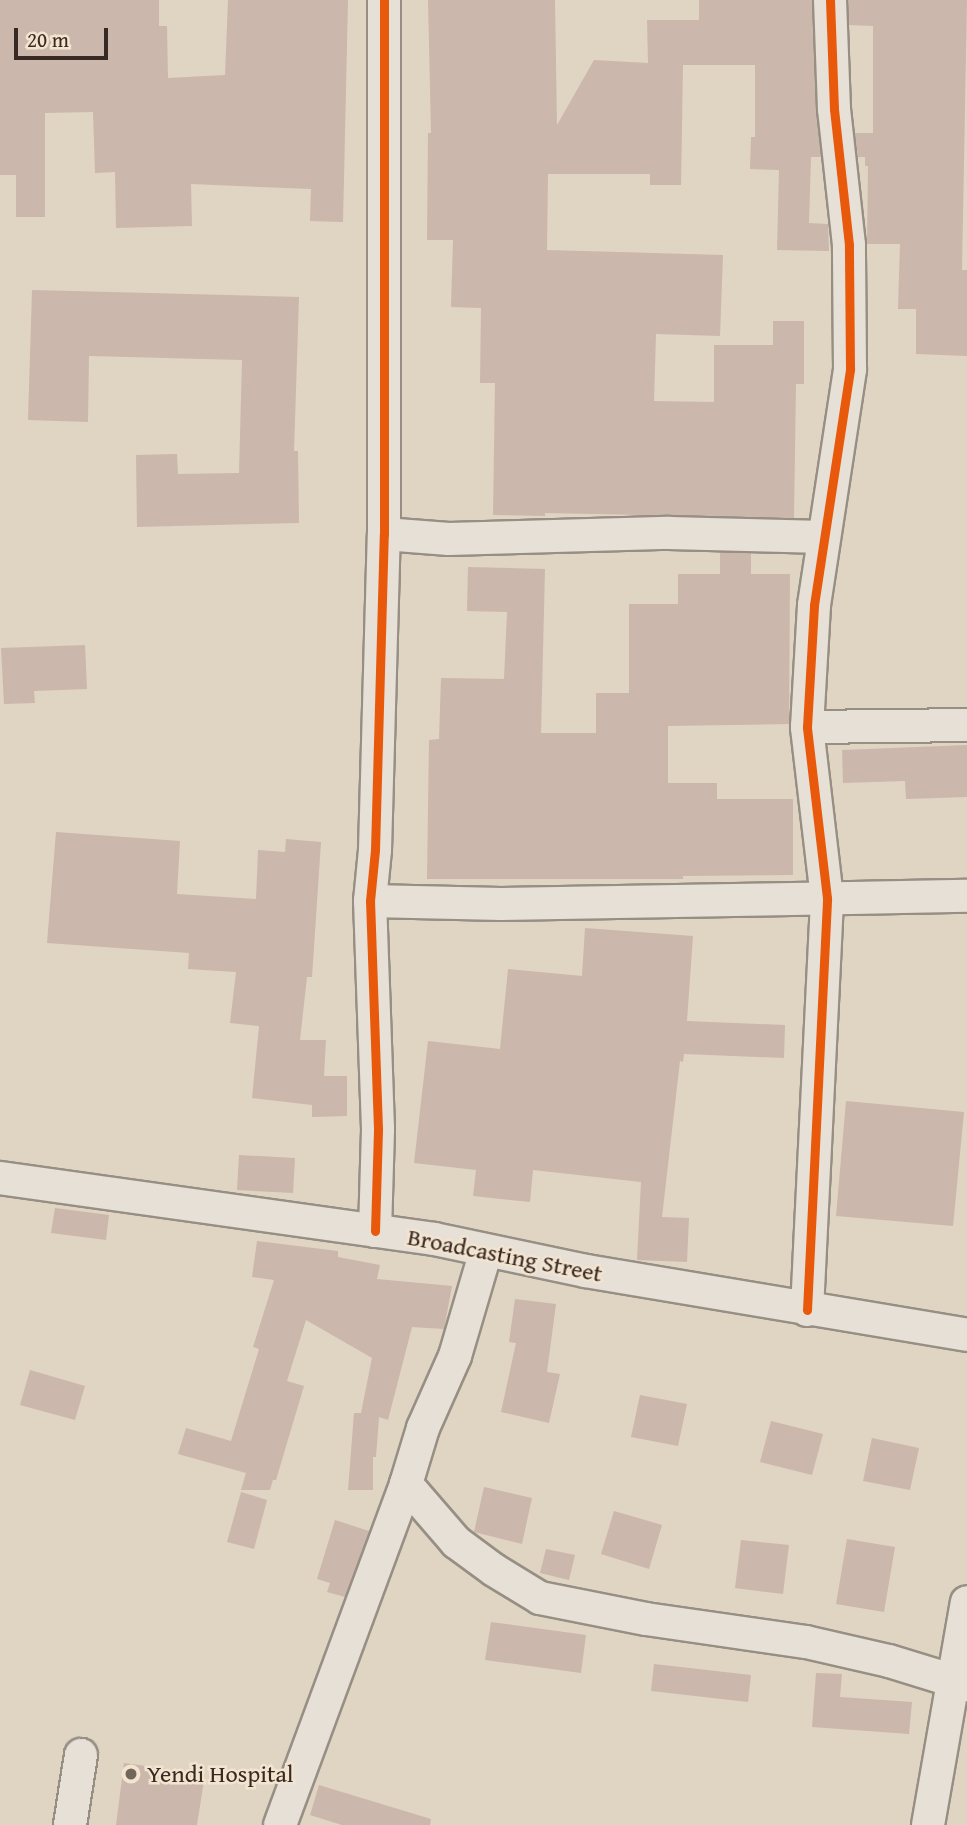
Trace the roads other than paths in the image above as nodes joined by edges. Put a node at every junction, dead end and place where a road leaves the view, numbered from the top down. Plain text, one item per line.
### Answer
1 (384, 0) edge
2 (830, 0) edge
3 (384, 534) junction
4 (824, 537) junction
5 (967, 725) edge
6 (807, 727) junction
7 (967, 896) edge
8 (827, 898) junction
9 (370, 901) junction
10 (0, 1178) edge
11 (375, 1231) junction
12 (486, 1251) junction
13 (807, 1310) junction
14 (967, 1335) edge
15 (406, 1484) junction
16 (967, 1602) edge
17 (959, 1682) edge
18 (81, 1755) dead end
19 (70, 1825) edge
20 (280, 1825) edge
21 (928, 1825) edge

1 - 3 street
2 - 4 street
3 - 4 street
3 - 9 street
4 - 6 street
5 - 6 street
6 - 8 street
7 - 8 street
8 - 9 street
8 - 13 street
9 - 11 street
10 - 11 street, Broadcasting Street
11 - 12 street, Broadcasting Street
12 - 13 street, Broadcasting Street
12 - 15 street
13 - 14 street, Broadcasting Street
15 - 17 street
15 - 20 street
16 - 17 street
17 - 21 street
18 - 19 street

